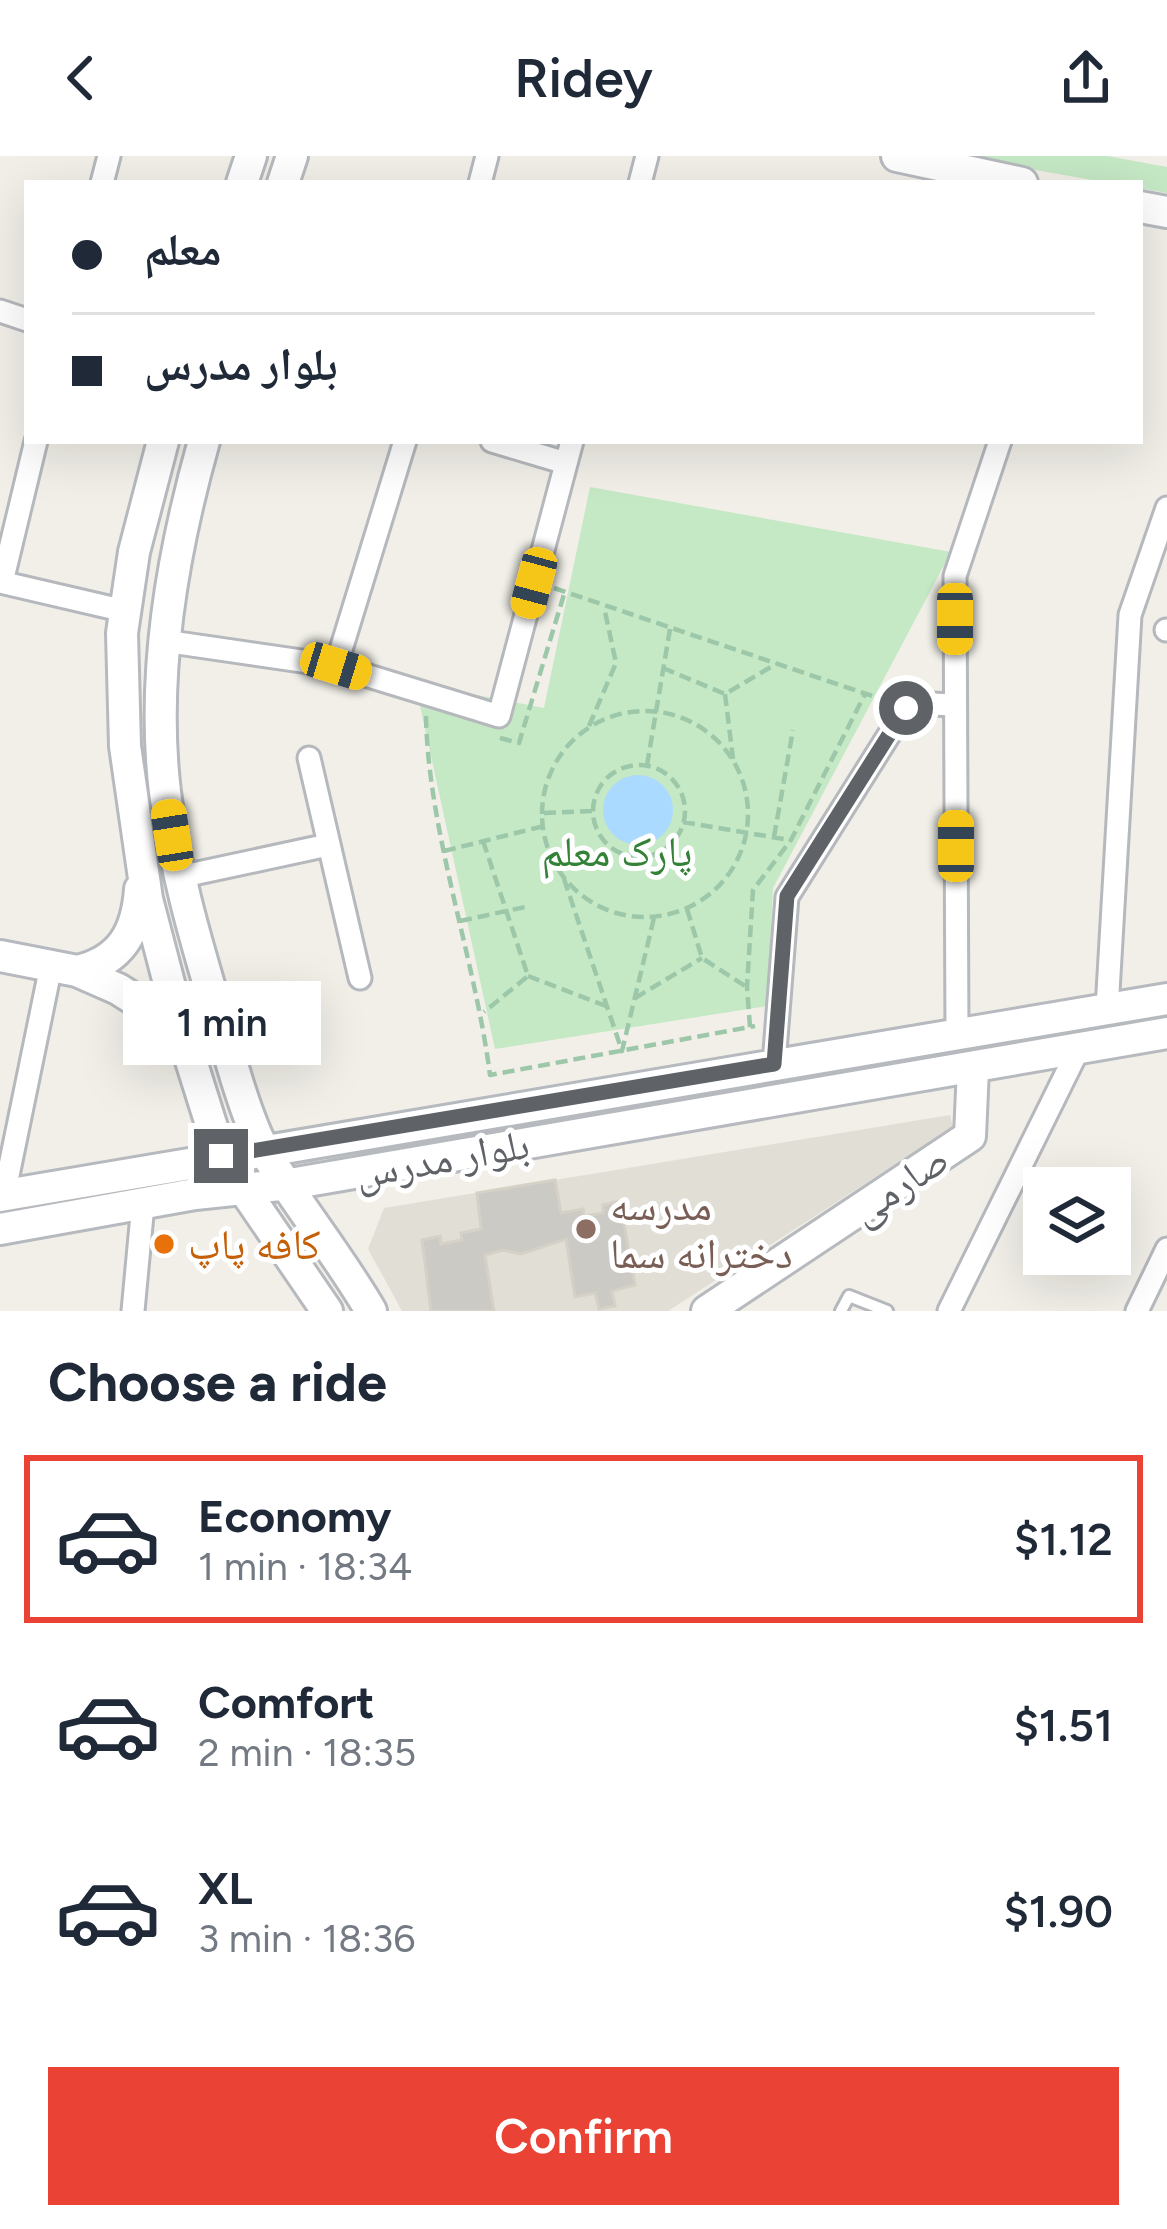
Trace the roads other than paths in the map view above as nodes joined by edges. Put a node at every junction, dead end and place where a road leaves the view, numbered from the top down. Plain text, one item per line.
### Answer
1 (909, 157) edge
2 (1009, 180) edge
3 (35, 444) edge
4 (162, 444) edge
5 (203, 444) edge
6 (403, 444) edge
7 (514, 444) edge
8 (999, 444) edge
9 (569, 452) edge
10 (1167, 508) edge
11 (1, 582) edge
12 (124, 611) junction
13 (164, 641) junction
14 (336, 666) junction
15 (955, 705) junction
16 (309, 758) dead end
17 (328, 845) junction
18 (142, 866) junction
19 (179, 877) junction
20 (0, 956) edge
21 (64, 968) junction
22 (360, 978) dead end
23 (1167, 999) edge
24 (1107, 1009) junction
25 (181, 1029) junction
26 (1167, 1033) edge
27 (957, 1034) junction
28 (1079, 1048) junction
29 (774, 1064) junction
30 (973, 1068) junction
31 (263, 1149) junction
32 (221, 1156) junction
33 (290, 1184) junction
34 (244, 1187) junction
35 (2, 1195) edge
36 (143, 1204) junction
37 (0, 1229) edge
38 (1167, 1249) edge
39 (318, 1303) edge
40 (133, 1311) edge
41 (371, 1311) edge
42 (707, 1311) edge
43 (841, 1311) edge
44 (887, 1311) edge
45 (950, 1311) edge
46 (1137, 1311) edge

1 - 2 main road
3 - 11 street
4 - 12 main road
5 - 13 main road
6 - 14 street
7 - 9 street
8 - 15 street
9 - 14 street
10 - 24 street
11 - 12 street
12 - 18 main road
13 - 14 street
13 - 19 main road
15 - 27 street
15 - 29 street
16 - 17 street
17 - 19 street
17 - 22 street
18 - 21 main road
18 - 25 main road
19 - 31 main road
20 - 21 main road
21 - 25 main road
21 - 35 street
23 - 24 main road, بلوار مدرس
24 - 27 main road, بلوار مدرس
25 - 32 main road
26 - 28 main road, بلوار مدرس
27 - 29 main road, بلوار مدرس
28 - 30 main road, بلوار مدرس
28 - 45 street
29 - 31 main road, بلوار مدرس
30 - 33 main road, بلوار مدرس
30 - 42 main road, صارمی
31 - 32 main road, بلوار مدرس
31 - 33 main road
32 - 34 main road
32 - 35 main road, بلوار مدرس
33 - 34 main road, بلوار مدرس
33 - 41 main road
34 - 36 main road, بلوار مدرس
34 - 39 main road
36 - 37 main road, بلوار مدرس
36 - 40 street
38 - 46 street
43 - 44 lane

